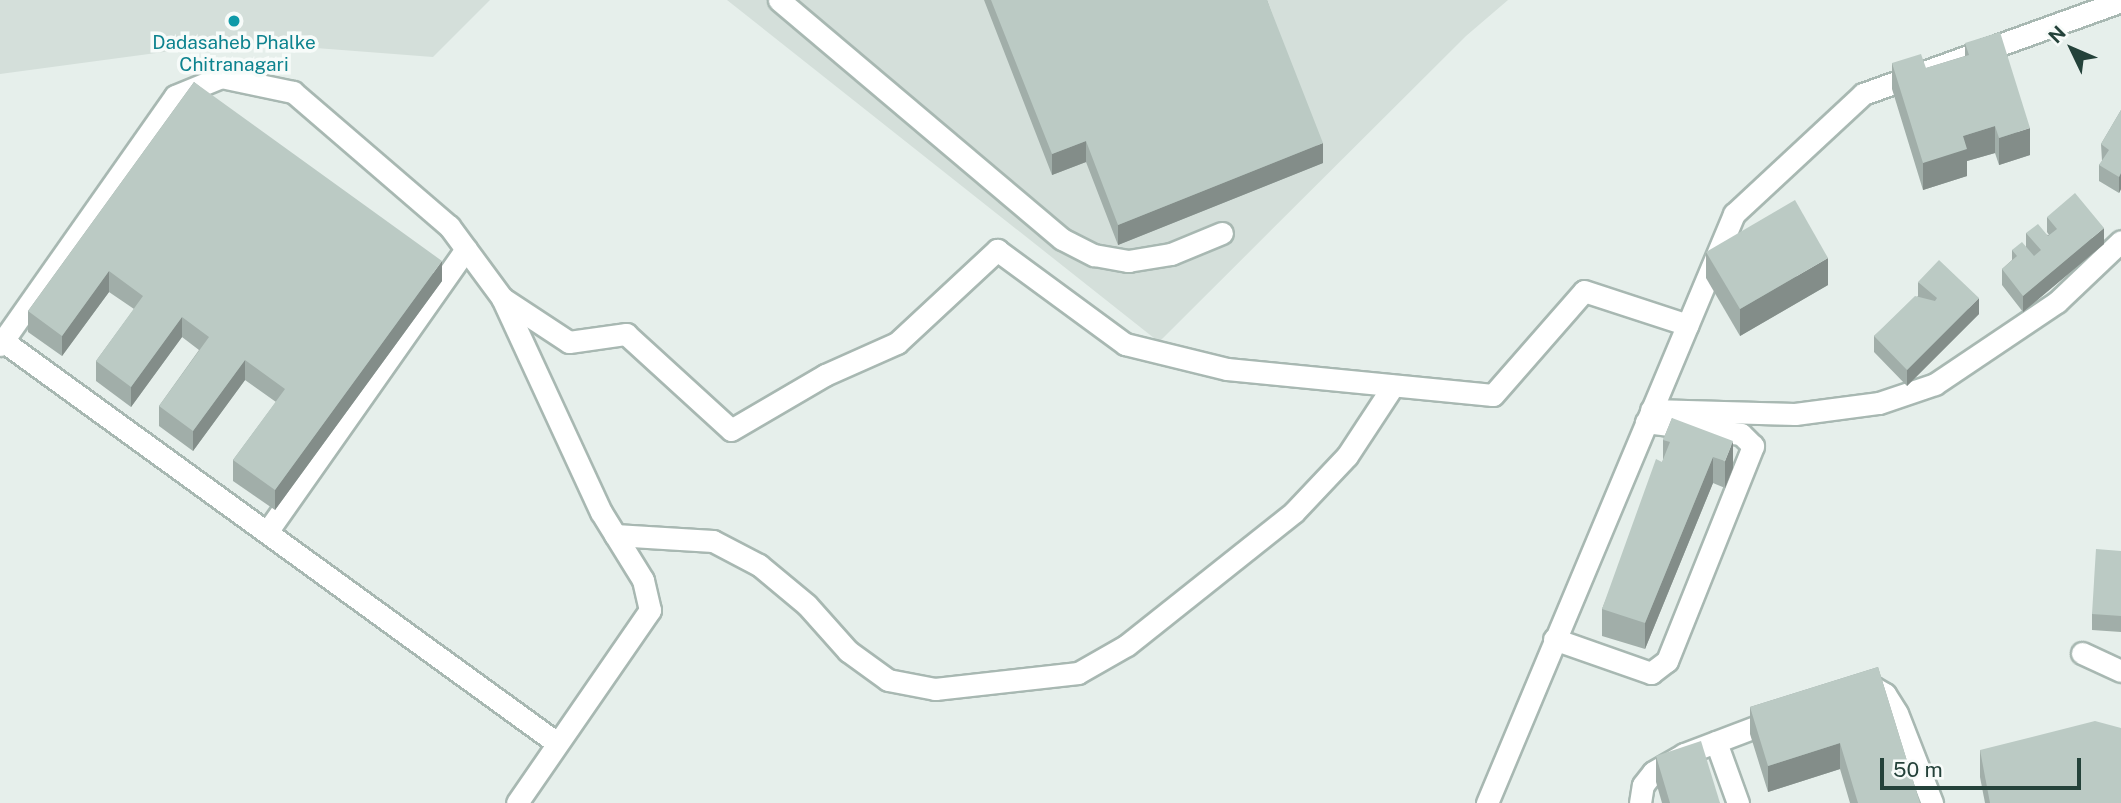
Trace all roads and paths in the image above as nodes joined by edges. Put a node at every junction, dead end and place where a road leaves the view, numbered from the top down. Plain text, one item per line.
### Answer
1 (779, 0) edge
2 (2121, 1) edge
3 (1222, 233) dead end
4 (2121, 241) edge
5 (466, 249) junction
6 (502, 298) junction
7 (1688, 325) junction
8 (2, 343) edge
9 (1393, 386) junction
10 (1648, 416) junction
11 (267, 532) junction
12 (615, 535) junction
13 (1554, 639) junction
14 (2082, 653) dead end
15 (2121, 671) edge
16 (1843, 693) edge
17 (1792, 712) edge
18 (1716, 742) junction
19 (557, 743) junction
20 (517, 803) edge
21 (1487, 803) edge
22 (1640, 803) edge
23 (1738, 803) edge
24 (1932, 803) edge

1 - 3 street
2 - 7 street
4 - 10 street
5 - 6 street
5 - 8 street
5 - 11 street
6 - 9 street
6 - 12 street
7 - 9 street
7 - 10 street
8 - 11 street
9 - 12 street
10 - 13 street
10 - 13 street
11 - 19 street
12 - 19 street
13 - 21 street
14 - 15 street
16 - 24 street
17 - 18 street
18 - 22 street
18 - 23 street
19 - 20 street

